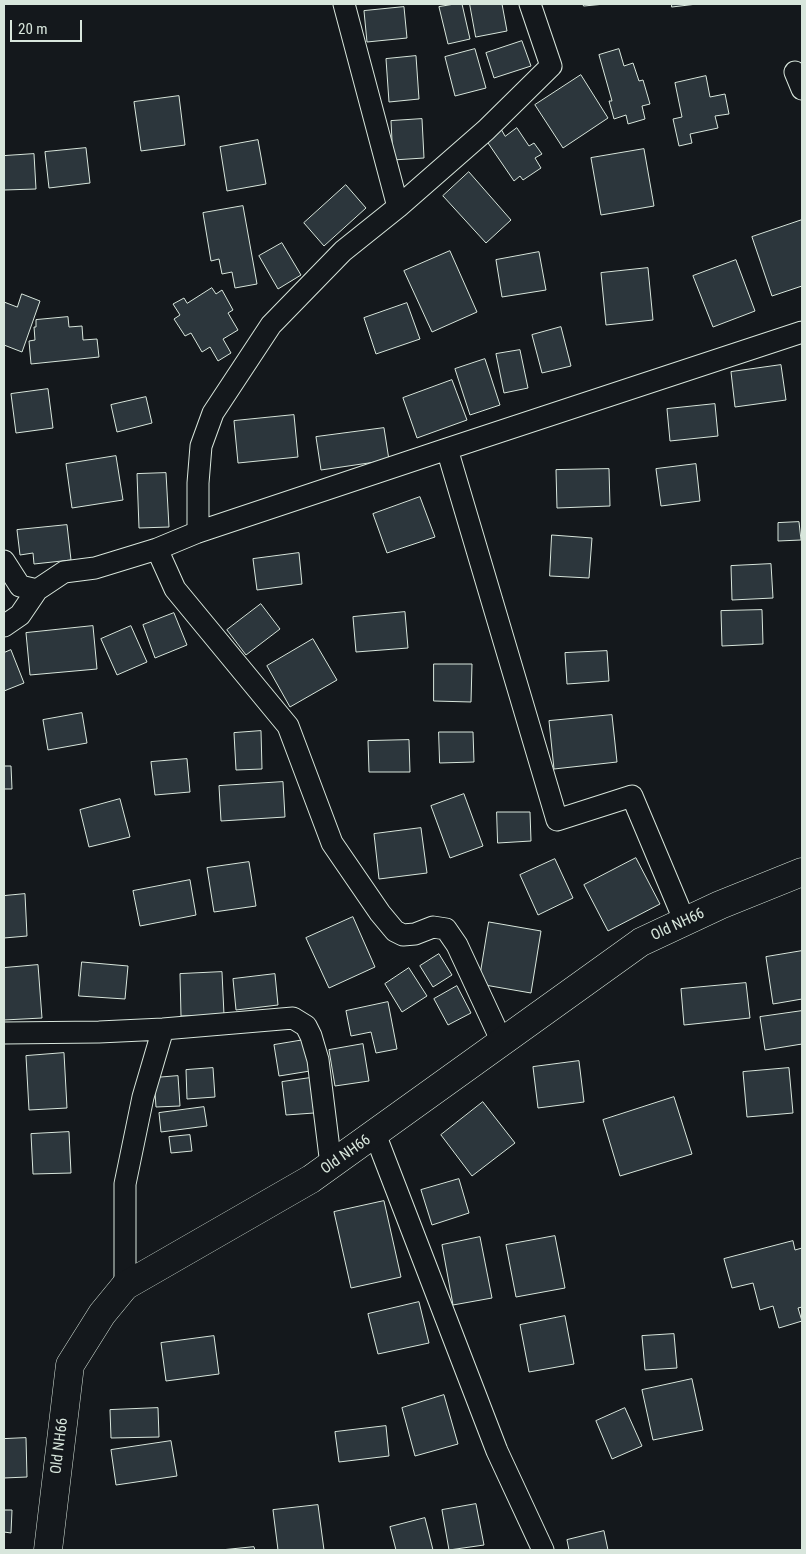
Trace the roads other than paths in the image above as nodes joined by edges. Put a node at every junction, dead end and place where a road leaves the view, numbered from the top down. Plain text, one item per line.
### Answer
1 (344, 4) edge
2 (530, 4) edge
3 (398, 207) junction
4 (802, 332) edge
5 (447, 449) junction
6 (198, 532) junction
7 (157, 549) junction
8 (4, 560) edge
9 (37, 590) junction
10 (4, 626) edge
11 (802, 873) edge
12 (685, 922) junction
13 (163, 1029) junction
14 (4, 1033) edge
15 (502, 1042) junction
16 (375, 1134) junction
17 (331, 1165) junction
18 (125, 1286) junction
19 (48, 1550) edge
20 (543, 1550) edge

1 - 3 street
2 - 3 street
3 - 6 street
4 - 5 street
5 - 6 street
5 - 12 street
6 - 7 street
7 - 9 street
7 - 15 street
8 - 9 street
9 - 10 street
11 - 12 main road, Old NH66
12 - 15 main road, Old NH66
13 - 14 street
13 - 17 street
13 - 18 street
15 - 16 main road, Old NH66
16 - 17 main road, Old NH66
16 - 20 street
17 - 18 main road, Old NH66
18 - 19 main road, Old NH66

